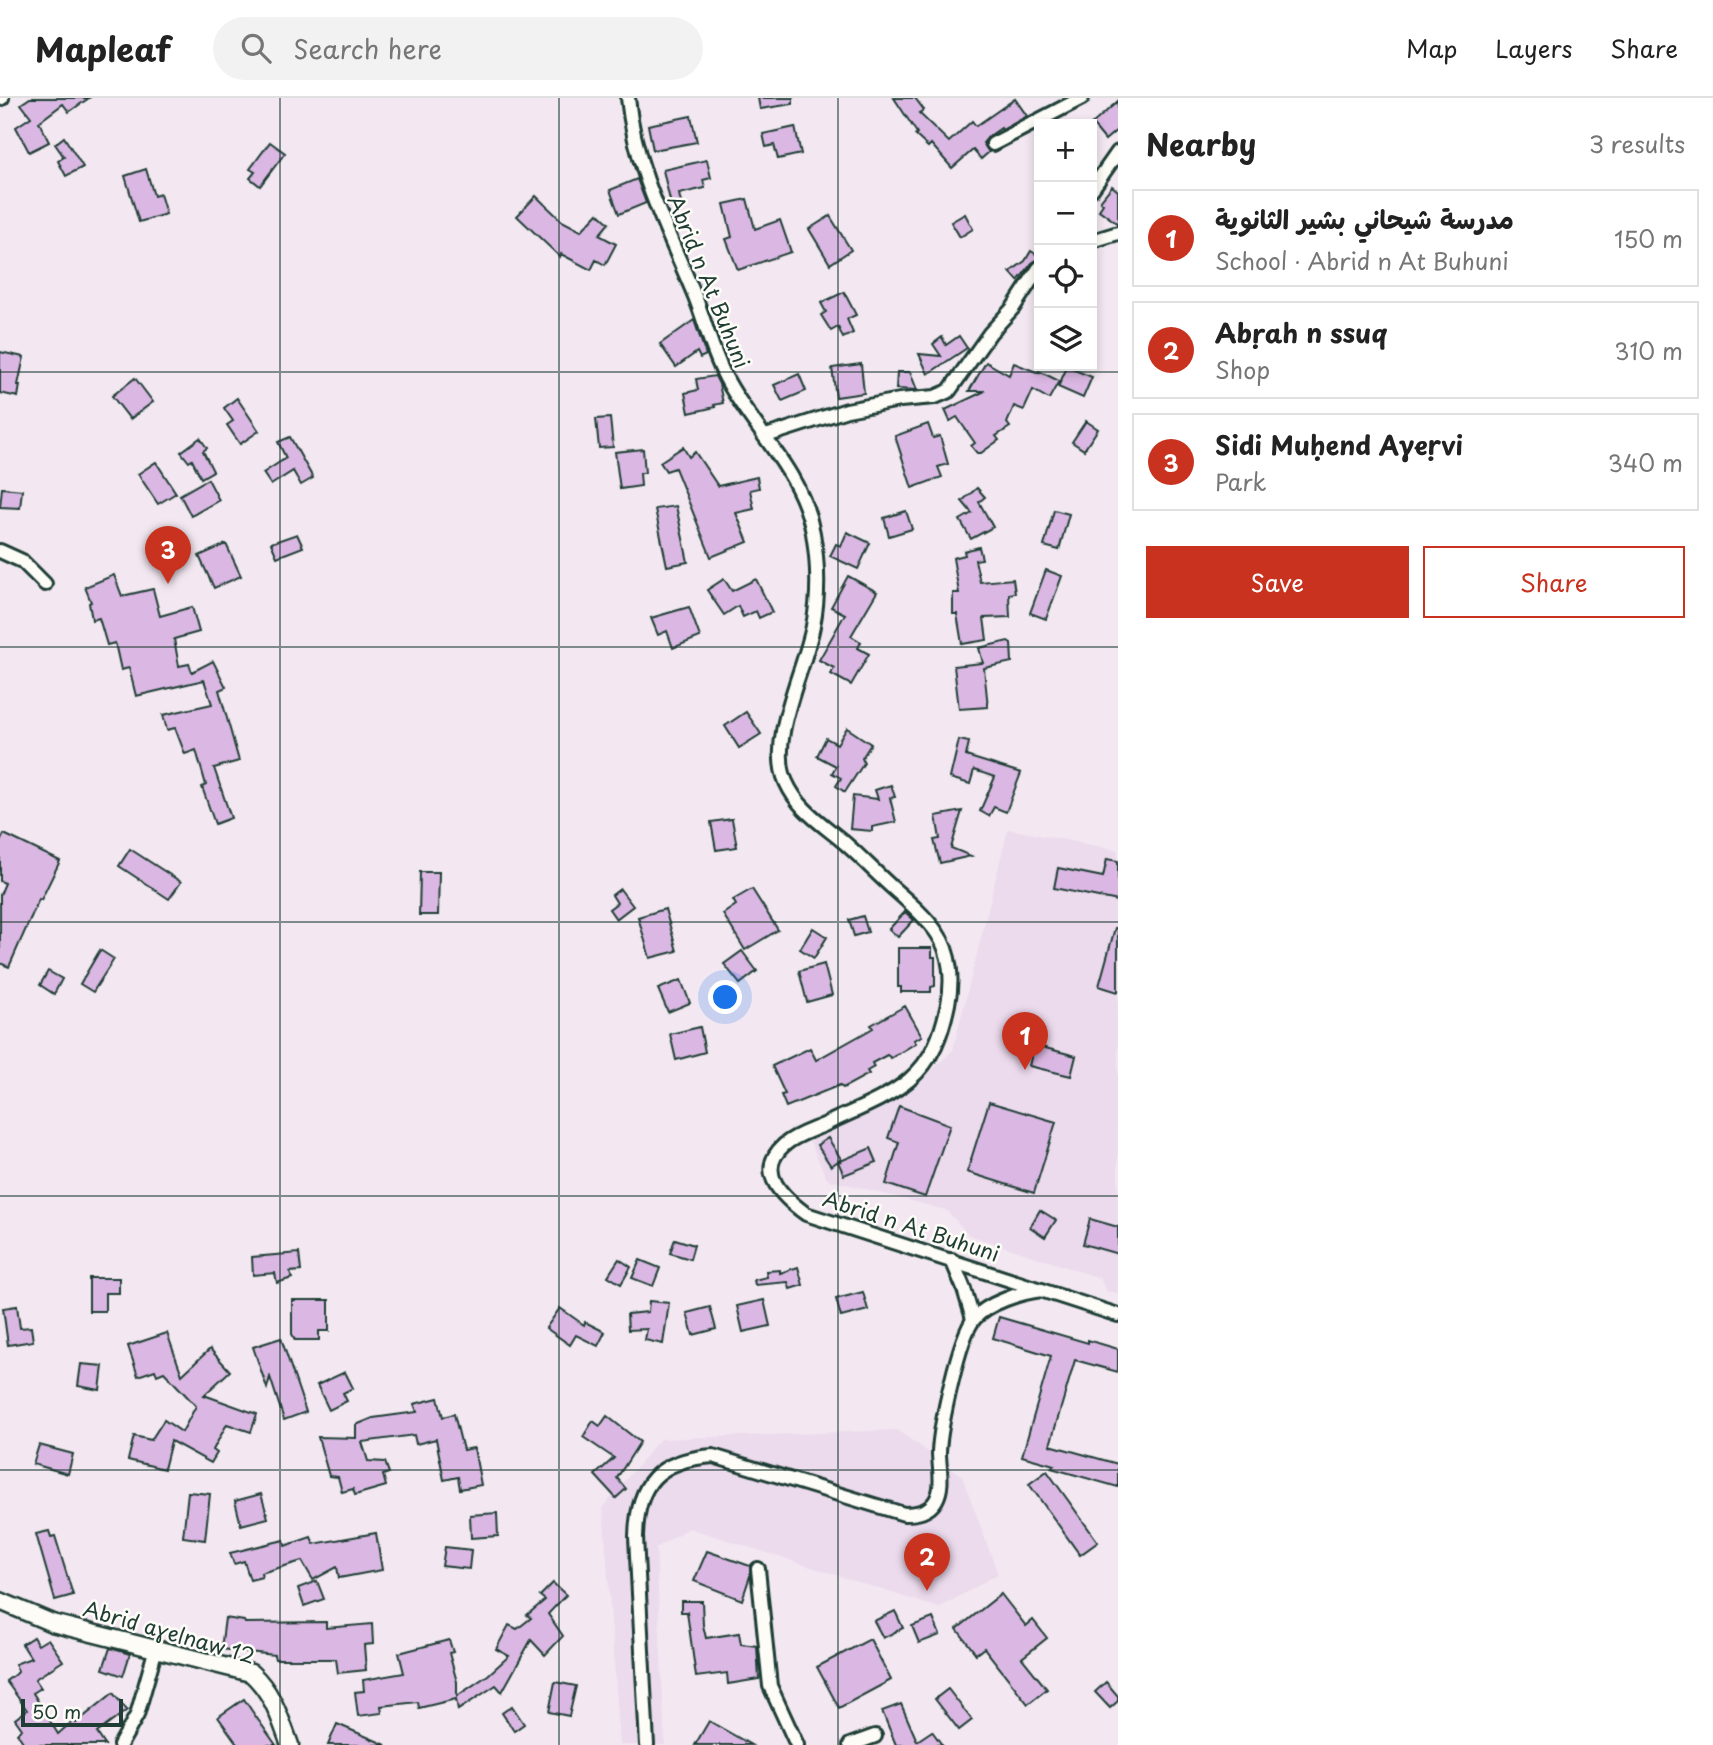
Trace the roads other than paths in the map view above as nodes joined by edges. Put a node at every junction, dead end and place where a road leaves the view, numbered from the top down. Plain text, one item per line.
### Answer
1 (628, 98) edge
2 (1082, 98) edge
3 (993, 144) dead end
4 (1118, 152) edge
5 (1097, 182) edge
6 (1118, 233) edge
7 (1097, 239) edge
8 (1034, 276) edge
9 (766, 436) junction
10 (0, 551) edge
11 (45, 584) dead end
12 (952, 1260) junction
13 (1045, 1290) junction
14 (1118, 1315) edge
15 (973, 1319) junction
16 (758, 1569) dead end
17 (0, 1601) edge
18 (156, 1648) junction
19 (875, 1735) dead end
20 (120, 1745) edge
21 (290, 1745) edge
22 (647, 1745) edge
23 (797, 1745) edge
24 (850, 1745) edge

1 - 9 street, Abrid n At Buhuni
2 - 3 street
4 - 5 street
6 - 7 street
8 - 9 street
9 - 12 street, Abrid n At Buhuni
10 - 11 street
12 - 13 street, Abrid n At Buhuni
12 - 15 street
13 - 14 street, Abrid n At Buhuni
13 - 15 street
15 - 22 street
16 - 23 street
17 - 18 main road, Abrid aɣelnaw 12
18 - 20 street
18 - 21 main road, Abrid aɣelnaw 12
19 - 24 street

